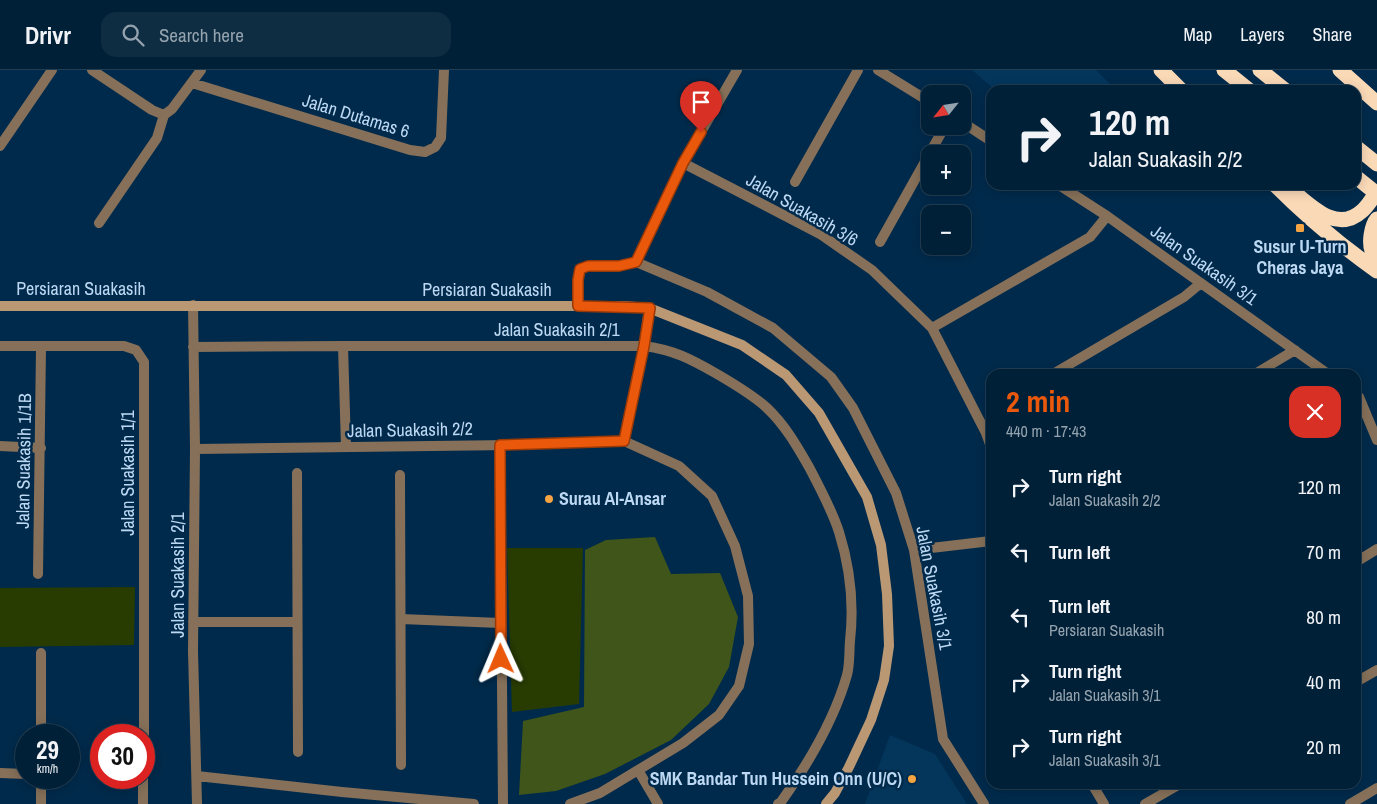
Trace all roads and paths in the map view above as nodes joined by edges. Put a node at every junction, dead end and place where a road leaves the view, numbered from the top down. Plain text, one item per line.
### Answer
1 (52, 70) edge
2 (92, 70) edge
3 (200, 70) edge
4 (444, 70) edge
5 (737, 70) edge
6 (858, 70) edge
7 (878, 70) edge
8 (1161, 70) edge
9 (1224, 70) edge
10 (1260, 70) edge
11 (1340, 70) edge
12 (1347, 70) edge
13 (192, 83) junction
14 (1176, 85) edge
15 (1242, 85) edge
16 (1279, 85) edge
17 (1357, 85) edge
18 (1361, 89) edge
19 (1377, 91) edge
20 (921, 96) edge
21 (1377, 103) edge
22 (164, 115) junction
23 (971, 128) edge
24 (940, 135) edge
25 (986, 138) edge
26 (0, 146) edge
27 (1361, 151) edge
28 (683, 163) junction
29 (1377, 164) edge
30 (1361, 181) edge
31 (794, 182) dead end
32 (1067, 190) edge
33 (1280, 190) edge
34 (1292, 190) edge
35 (1377, 193) edge
36 (1107, 216) junction
37 (1376, 221) edge
38 (99, 223) dead end
39 (880, 242) dead end
40 (1377, 258) edge
41 (636, 262) junction
42 (1377, 271) edge
43 (1201, 283) junction
44 (193, 305) junction
45 (0, 306) edge
46 (578, 306) junction
47 (650, 308) junction
48 (932, 328) junction
49 (0, 346) edge
50 (343, 346) junction
51 (644, 346) junction
52 (41, 347) junction
53 (193, 347) junction
54 (1295, 350) junction
55 (1062, 369) edge
56 (1263, 369) edge
57 (1321, 369) edge
58 (1361, 402) edge
59 (986, 433) edge
60 (1377, 440) edge
61 (624, 441) junction
62 (500, 445) junction
63 (0, 446) edge
64 (346, 447) junction
65 (41, 448) junction
66 (195, 449) junction
67 (296, 474) dead end
68 (400, 475) dead end
69 (986, 542) edge
70 (1377, 549) edge
71 (914, 550) junction
72 (1361, 559) edge
73 (38, 574) dead end
74 (401, 619) junction
75 (193, 622) junction
76 (297, 622) junction
77 (500, 622) junction
78 (41, 653) dead end
79 (1377, 670) edge
80 (1361, 679) edge
81 (41, 724) edge
82 (144, 724) edge
83 (298, 752) dead end
84 (401, 765) dead end
85 (638, 770) junction
86 (0, 774) edge
87 (15, 774) edge
88 (197, 776) junction
89 (1377, 788) edge
90 (41, 789) edge
91 (143, 789) edge
92 (1095, 789) edge
93 (1171, 789) edge
94 (342, 792) junction
95 (41, 804) edge
96 (143, 804) edge
97 (197, 804) edge
98 (341, 804) edge
99 (474, 804) edge
100 (503, 804) edge
101 (570, 804) edge
102 (658, 804) edge
103 (778, 804) edge
104 (826, 804) edge
105 (984, 804) edge
106 (1104, 804) edge
107 (1145, 804) edge
108 (1350, 804) edge

1 - 26 street
2 - 22 street
3 - 13 street
4 - 13 street, Jalan Dutamas 6
5 - 28 street
6 - 31 street
7 - 20 street
8 - 14 highway
9 - 15 highway
10 - 16 highway
11 - 17 highway
12 - 19 highway
13 - 22 street
18 - 21 highway
22 - 38 street
23 - 25 street
24 - 39 street
27 - 29 highway
28 - 41 street
28 - 48 street, Jalan Suakasih 3/6
30 - 35 highway
32 - 36 street, Jalan Suakasih 3/1
33 - 42 highway
34 - 35 highway
36 - 43 street, Jalan Suakasih 3/1
36 - 48 street
37 - 40 highway
41 - 46 street
41 - 71 street, Jalan Suakasih 3/1
43 - 54 street, Jalan Suakasih 3/1
43 - 55 street
44 - 45 street, Persiaran Suakasih
44 - 46 street, Persiaran Suakasih
44 - 53 street, Jalan Suakasih 2/1
46 - 47 street, Persiaran Suakasih
47 - 51 street
47 - 104 street, Persiaran Suakasih
48 - 59 street, Jalan Suakasih 3/6
49 - 52 street, Jalan Suakasih 1/1
50 - 51 street, Jalan Suakasih 2/1
50 - 53 street, Jalan Suakasih 2/1
50 - 64 street
51 - 61 street
51 - 103 street, Jalan Suakasih 2/1
52 - 65 street, Jalan Suakasih 1/1B
52 - 82 street, Jalan Suakasih 1/1
53 - 66 street, Jalan Suakasih 2/1
54 - 56 street
54 - 57 street, Jalan Suakasih 3/1
58 - 60 street
61 - 62 street, Jalan Suakasih 2/2
61 - 85 street, Jalan Suakasih 2/2
62 - 64 street, Jalan Suakasih 2/2
62 - 77 street
63 - 65 street
64 - 66 street, Jalan Suakasih 2/2
65 - 73 street, Jalan Suakasih 1/1B
66 - 75 street, Jalan Suakasih 2/1
67 - 76 street
68 - 74 street
69 - 71 street
70 - 72 street
71 - 105 street, Jalan Suakasih 3/1
74 - 77 street
74 - 84 street
75 - 76 street
75 - 88 street, Jalan Suakasih 2/1
76 - 83 street
77 - 100 street
78 - 81 street
79 - 80 street
85 - 101 street, Jalan Suakasih 2/2
85 - 102 street
86 - 87 street
88 - 94 street
88 - 97 street, Jalan Suakasih 2/1
89 - 108 street
90 - 95 street
91 - 96 street
92 - 106 street
93 - 107 street
94 - 98 street
94 - 99 street

